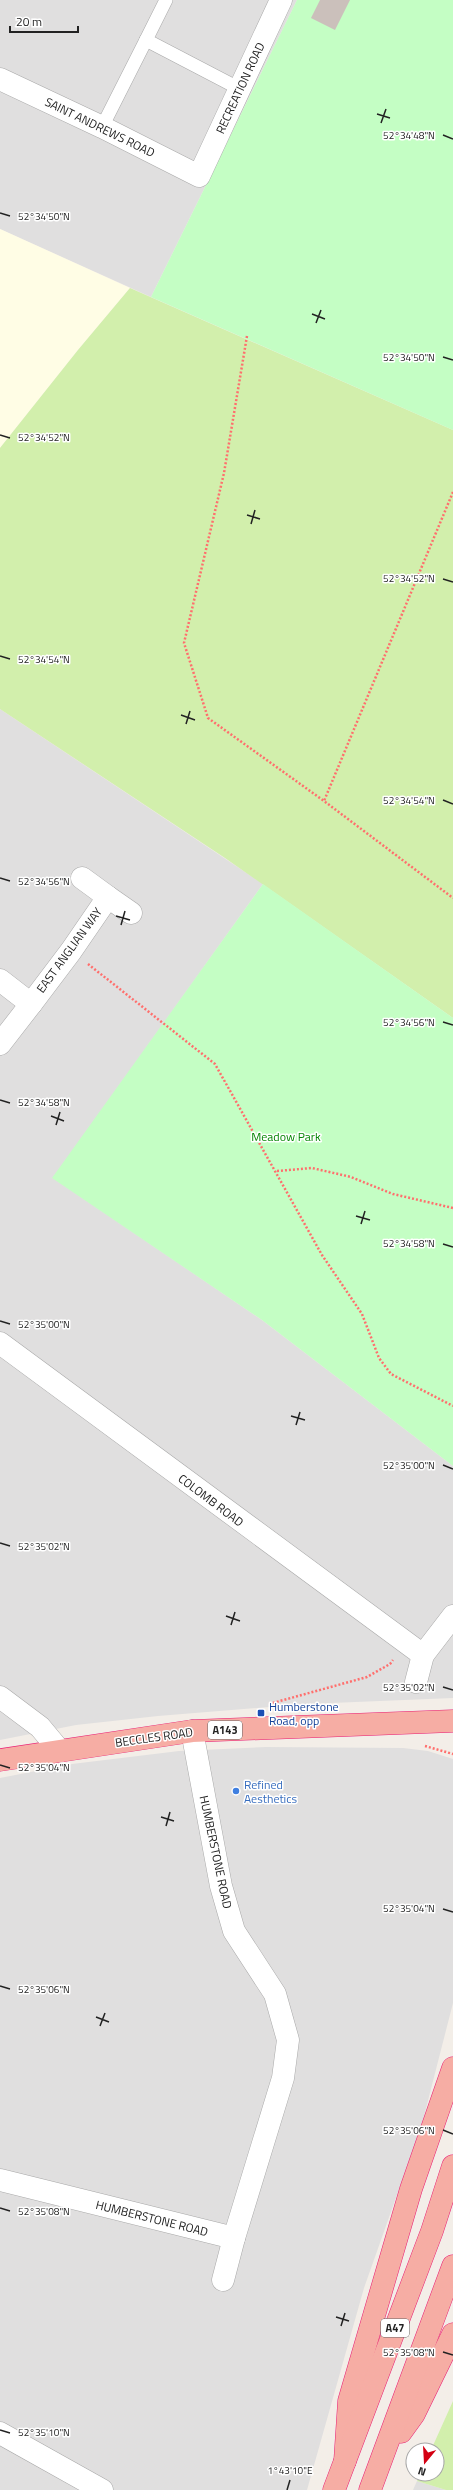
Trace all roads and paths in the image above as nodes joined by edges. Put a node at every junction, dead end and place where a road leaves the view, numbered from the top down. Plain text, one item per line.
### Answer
1 (166, 0) edge
2 (282, 0) edge
3 (146, 40) junction
4 (0, 79) edge
5 (240, 89) junction
6 (102, 127) junction
7 (199, 176) joint
8 (247, 336) dead end
9 (453, 492) edge
10 (324, 801) junction
11 (82, 878) dead end
12 (108, 897) junction
13 (453, 898) edge
14 (131, 913) dead end
15 (71, 950) junction
16 (0, 980) edge
17 (31, 1004) junction
18 (0, 1044) edge
19 (277, 1170) junction
20 (453, 1208) edge
21 (0, 1343) edge
22 (453, 1406) edge
23 (453, 1616) edge
24 (404, 1643) junction
25 (422, 1655) junction
26 (416, 1682) dead end
27 (0, 1697) edge
28 (263, 1706) dead end
29 (453, 1721) edge
30 (192, 1731) junction
31 (420, 1745) dead end
32 (60, 1751) junction
33 (453, 1754) edge
34 (0, 1760) edge
35 (453, 2068) edge
36 (453, 2166) edge
37 (0, 2180) edge
38 (234, 2238) junction
39 (453, 2266) edge
40 (223, 2280) dead end
41 (453, 2334) edge
42 (0, 2433) edge
43 (345, 2461) junction
44 (380, 2462) junction
45 (102, 2490) edge
46 (334, 2490) edge
47 (370, 2490) edge

1 - 3 lane
2 - 5 street, RECREATION ROAD
3 - 5 lane
3 - 6 lane
4 - 6 street, SAINT ANDREWS ROAD
5 - 7 street, RECREATION ROAD
6 - 7 street, SAINT ANDREWS ROAD
8 - 10 path
9 - 10 path
10 - 13 path
11 - 12 street, EAST ANGLIAN WAY
12 - 14 street, EAST ANGLIAN WAY
12 - 15 street, EAST ANGLIAN WAY
15 - 17 street, EAST ANGLIAN WAY
15 - 19 path
16 - 17 street, EAST ANGLIAN WAY
17 - 18 street, EAST ANGLIAN WAY
19 - 20 path
19 - 22 path
21 - 24 street, COLOMB ROAD
23 - 25 street
24 - 25 street, COLOMB ROAD
24 - 28 path
25 - 26 street
27 - 32 street
29 - 30 highway, BECCLES ROAD / A143
30 - 32 highway, BECCLES ROAD / A143
30 - 38 street, HUMBERSTONE ROAD
31 - 33 path
32 - 34 highway, BECCLES ROAD / A143
35 - 43 highway, A47
36 - 43 highway, A47
37 - 38 street, HUMBERSTONE ROAD
38 - 40 street, HUMBERSTONE ROAD
39 - 44 highway, A47
41 - 44 highway, A47
42 - 45 street
43 - 46 highway, A47
44 - 47 highway, A47

